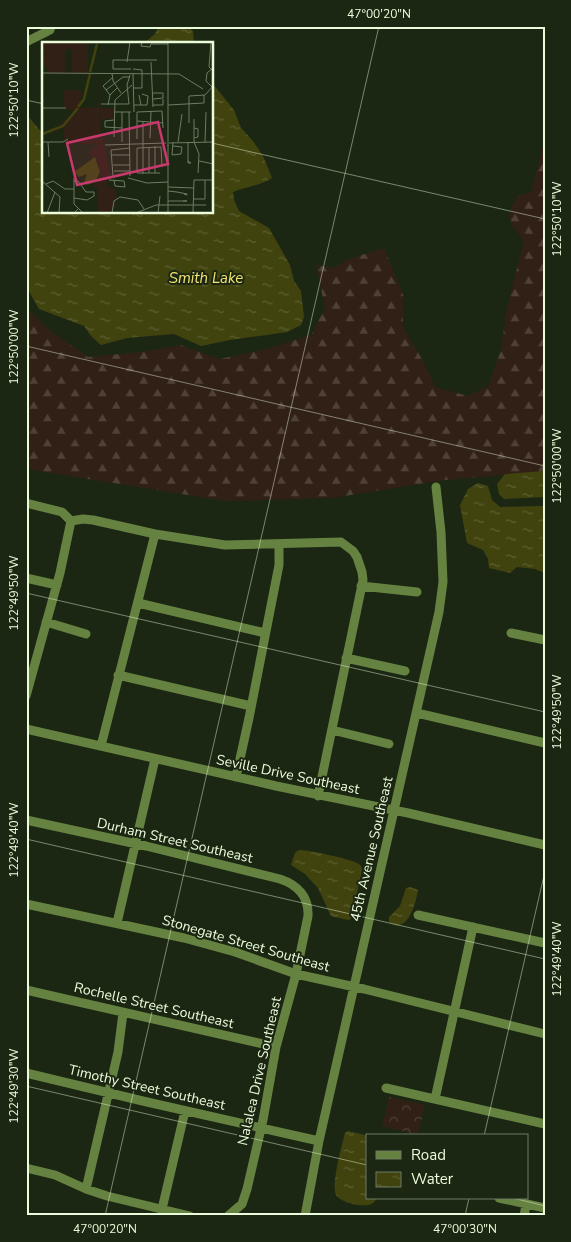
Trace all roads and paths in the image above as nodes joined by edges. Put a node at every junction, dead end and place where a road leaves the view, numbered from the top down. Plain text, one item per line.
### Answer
1 (51, 26) edge
2 (26, 42) edge
3 (436, 487) dead end
4 (26, 504) edge
5 (71, 520) junction
6 (155, 534) junction
7 (278, 545) junction
8 (26, 578) edge
9 (56, 585) junction
10 (361, 586) junction
11 (417, 592) dead end
12 (138, 603) junction
13 (46, 622) junction
14 (265, 633) junction
15 (511, 633) dead end
16 (86, 634) dead end
17 (545, 640) edge
18 (26, 654) edge
19 (36, 656) junction
20 (346, 658) junction
21 (405, 671) dead end
22 (118, 675) junction
23 (26, 696) edge
24 (251, 706) junction
25 (417, 713) junction
26 (26, 729) edge
27 (332, 730) junction
28 (545, 743) edge
29 (389, 744) dead end
30 (101, 746) junction
31 (155, 759) junction
32 (236, 777) junction
33 (318, 796) junction
34 (394, 811) junction
35 (26, 820) edge
36 (136, 844) junction
37 (545, 845) edge
38 (307, 902) joint
39 (26, 904) edge
40 (418, 914) dead end
41 (117, 923) junction
42 (473, 927) junction
43 (545, 943) edge
44 (296, 974) junction
45 (354, 987) junction
46 (26, 990) edge
47 (455, 1011) junction
48 (123, 1012) junction
49 (545, 1034) edge
50 (276, 1047) junction
51 (26, 1072) edge
52 (386, 1088) dead end
53 (108, 1092) junction
54 (435, 1099) junction
55 (185, 1110) junction
56 (545, 1124) edge
57 (261, 1128) junction
58 (319, 1141) junction
59 (26, 1168) edge
60 (86, 1189) junction
61 (507, 1200) edge
62 (526, 1205) junction
63 (545, 1208) edge
64 (162, 1209) junction
65 (231, 1214) edge
66 (190, 1216) edge
67 (304, 1216) edge
68 (524, 1216) edge

1 - 2 street
3 - 25 street, 45th Avenue Southeast
4 - 5 street
5 - 6 street
5 - 9 street
6 - 7 street
6 - 12 street
7 - 10 street
7 - 14 street
8 - 9 street
9 - 13 street
10 - 11 street
10 - 20 street
12 - 14 street
12 - 22 street
13 - 16 street
13 - 19 street
14 - 24 street
15 - 17 street
18 - 19 street
19 - 23 street
20 - 21 street
20 - 27 street
22 - 24 street
22 - 30 street
24 - 32 street
25 - 28 street
25 - 34 street, 45th Avenue Southeast
26 - 30 street, Seville Drive Southeast
27 - 29 street
27 - 33 street
30 - 31 street, Seville Drive Southeast
31 - 32 street, Seville Drive Southeast
31 - 36 street
32 - 33 street, Seville Drive Southeast
33 - 34 street, Seville Drive Southeast
34 - 37 street, Seville Drive Southeast
34 - 45 street, 45th Avenue Southeast
35 - 36 street, Durham Street Southeast
36 - 38 street, Durham Street Southeast
36 - 41 street
38 - 44 street, Nalalea Drive Southeast
39 - 41 street, Stonegate Street Southeast
40 - 42 street
41 - 44 street, Stonegate Street Southeast
42 - 43 street
42 - 47 street
44 - 45 street, Stonegate Street Southeast
44 - 50 street, Nalalea Drive Southeast
45 - 47 street, Stonegate Street Southeast
45 - 58 street, 45th Avenue Southeast
46 - 48 street, Rochelle Street Southeast
47 - 49 street, Stonegate Street Southeast
47 - 54 street
48 - 50 street, Rochelle Street Southeast
48 - 53 street
50 - 57 street, Nalalea Drive Southeast
51 - 53 street, Timothy Street Southeast
52 - 54 street
53 - 55 street, Timothy Street Southeast
53 - 60 street
54 - 56 street
55 - 57 street, Timothy Street Southeast
55 - 64 street
57 - 58 street, Timothy Street Southeast
57 - 65 street, Nalalea Drive Southeast
58 - 67 street, 45th Avenue Southeast
59 - 60 street
60 - 64 street
61 - 62 street
62 - 63 street
62 - 68 street
64 - 66 street

